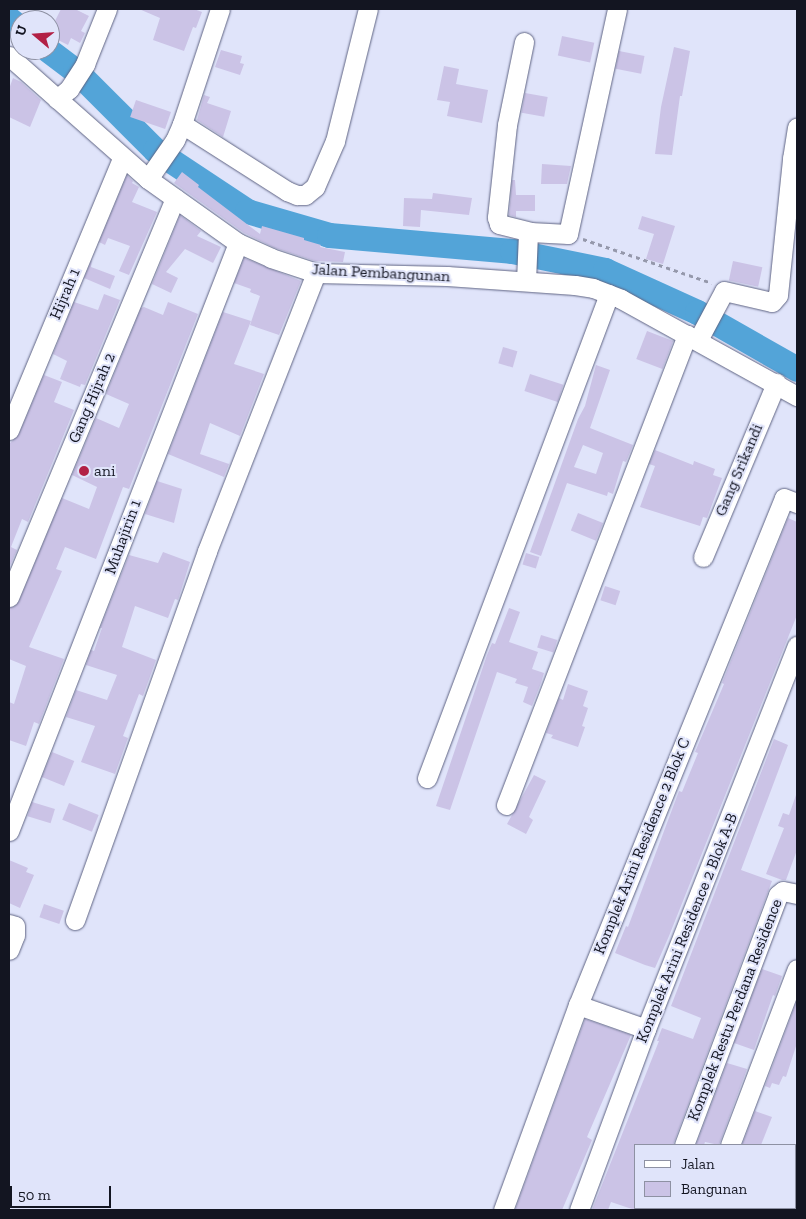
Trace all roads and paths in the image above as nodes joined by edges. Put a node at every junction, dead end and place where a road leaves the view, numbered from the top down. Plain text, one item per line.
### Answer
1 (107, 9) edge
2 (220, 9) edge
3 (368, 9) edge
4 (617, 9) edge
5 (524, 42) dead end
6 (9, 57) edge
7 (63, 94) junction
8 (797, 127) edge
9 (179, 132) junction
10 (122, 158) junction
11 (154, 171) junction
12 (175, 198) junction
13 (568, 234) junction
14 (529, 238) junction
15 (238, 243) junction
16 (316, 273) junction
17 (526, 276) junction
18 (609, 294) junction
19 (720, 299) junction
20 (695, 338) junction
21 (776, 384) junction
22 (797, 396) edge
23 (9, 430) edge
24 (797, 503) edge
25 (703, 557) dead end
26 (9, 598) edge
27 (797, 646) edge
28 (427, 778) dead end
29 (506, 805) dead end
30 (9, 831) edge
31 (797, 894) edge
32 (75, 920) dead end
33 (9, 924) edge
34 (9, 950) edge
35 (797, 968) edge
36 (578, 1004) junction
37 (646, 1029) junction
38 (684, 1144) edge
39 (730, 1144) edge
40 (503, 1210) edge
41 (579, 1210) edge

1 - 7 street
2 - 9 street
3 - 9 street
4 - 13 street
5 - 14 street
6 - 7 street, Jalan Pembangunan
7 - 10 street, Jalan Pembangunan
8 - 19 street
9 - 11 street
10 - 11 street, Jalan Pembangunan
10 - 23 street, Hijrah 1
11 - 12 street, Jalan Pembangunan
12 - 15 street, Jalan Pembangunan
12 - 26 street, Gang Hijrah 2
13 - 14 street
13 - 19 path
14 - 17 street
15 - 16 street, Jalan Pembangunan
15 - 30 street, Muhajirin 1
16 - 17 street, Jalan Pembangunan
16 - 32 street
17 - 18 street, Jalan Pembangunan
18 - 20 street, Jalan Pembangunan
18 - 28 street
19 - 20 street
20 - 21 street, Jalan Pembangunan
20 - 29 street
21 - 22 street, Jalan Pembangunan
21 - 25 street, Gang Srikandi
24 - 36 street, Komplek Arini Residence 2 Blok C
27 - 37 street, Komplek Arini Residence 2 Blok A-B
31 - 38 street, Komplek Restu Perdana Residence
33 - 34 street
35 - 39 street
36 - 37 street
36 - 40 street, Komplek Arini Residence 2 Blok C
37 - 41 street, Komplek Arini Residence 2 Blok A-B

